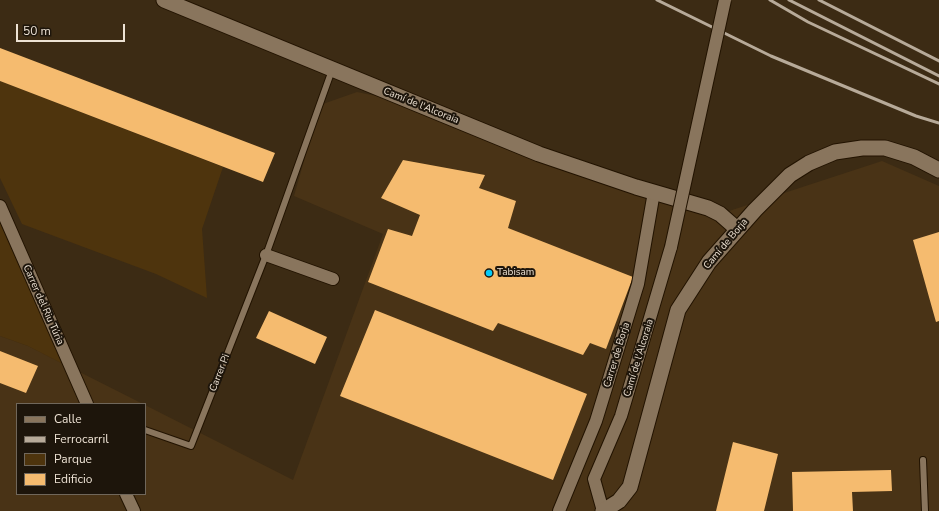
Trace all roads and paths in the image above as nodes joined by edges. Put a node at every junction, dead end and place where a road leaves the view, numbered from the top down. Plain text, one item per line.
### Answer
1 (164, 0) edge
2 (725, 0) edge
3 (332, 70) junction
4 (939, 170) edge
5 (654, 192) junction
6 (0, 206) edge
7 (737, 228) junction
8 (266, 255) junction
9 (333, 279) dead end
10 (87, 403) edge
11 (146, 430) edge
12 (923, 460) dead end
13 (126, 495) edge
14 (134, 511) edge
15 (559, 511) edge
16 (603, 511) edge
17 (925, 511) edge

1 - 3 street, Camí de l'Alcoraia
2 - 16 street, Camí de l'Alcoraia, bridge
3 - 5 street, Camí de l'Alcoraia
3 - 8 lane, Carrer Pi
4 - 7 street, Camí de Borja
5 - 7 street, Camí de l'Alcoraia
5 - 15 street, Carrer de Borja
6 - 10 street, Carrer del Riu Túria
7 - 16 street, Camí de Borja
8 - 9 street
8 - 11 lane, Carrer Pi
12 - 17 lane
13 - 14 street

